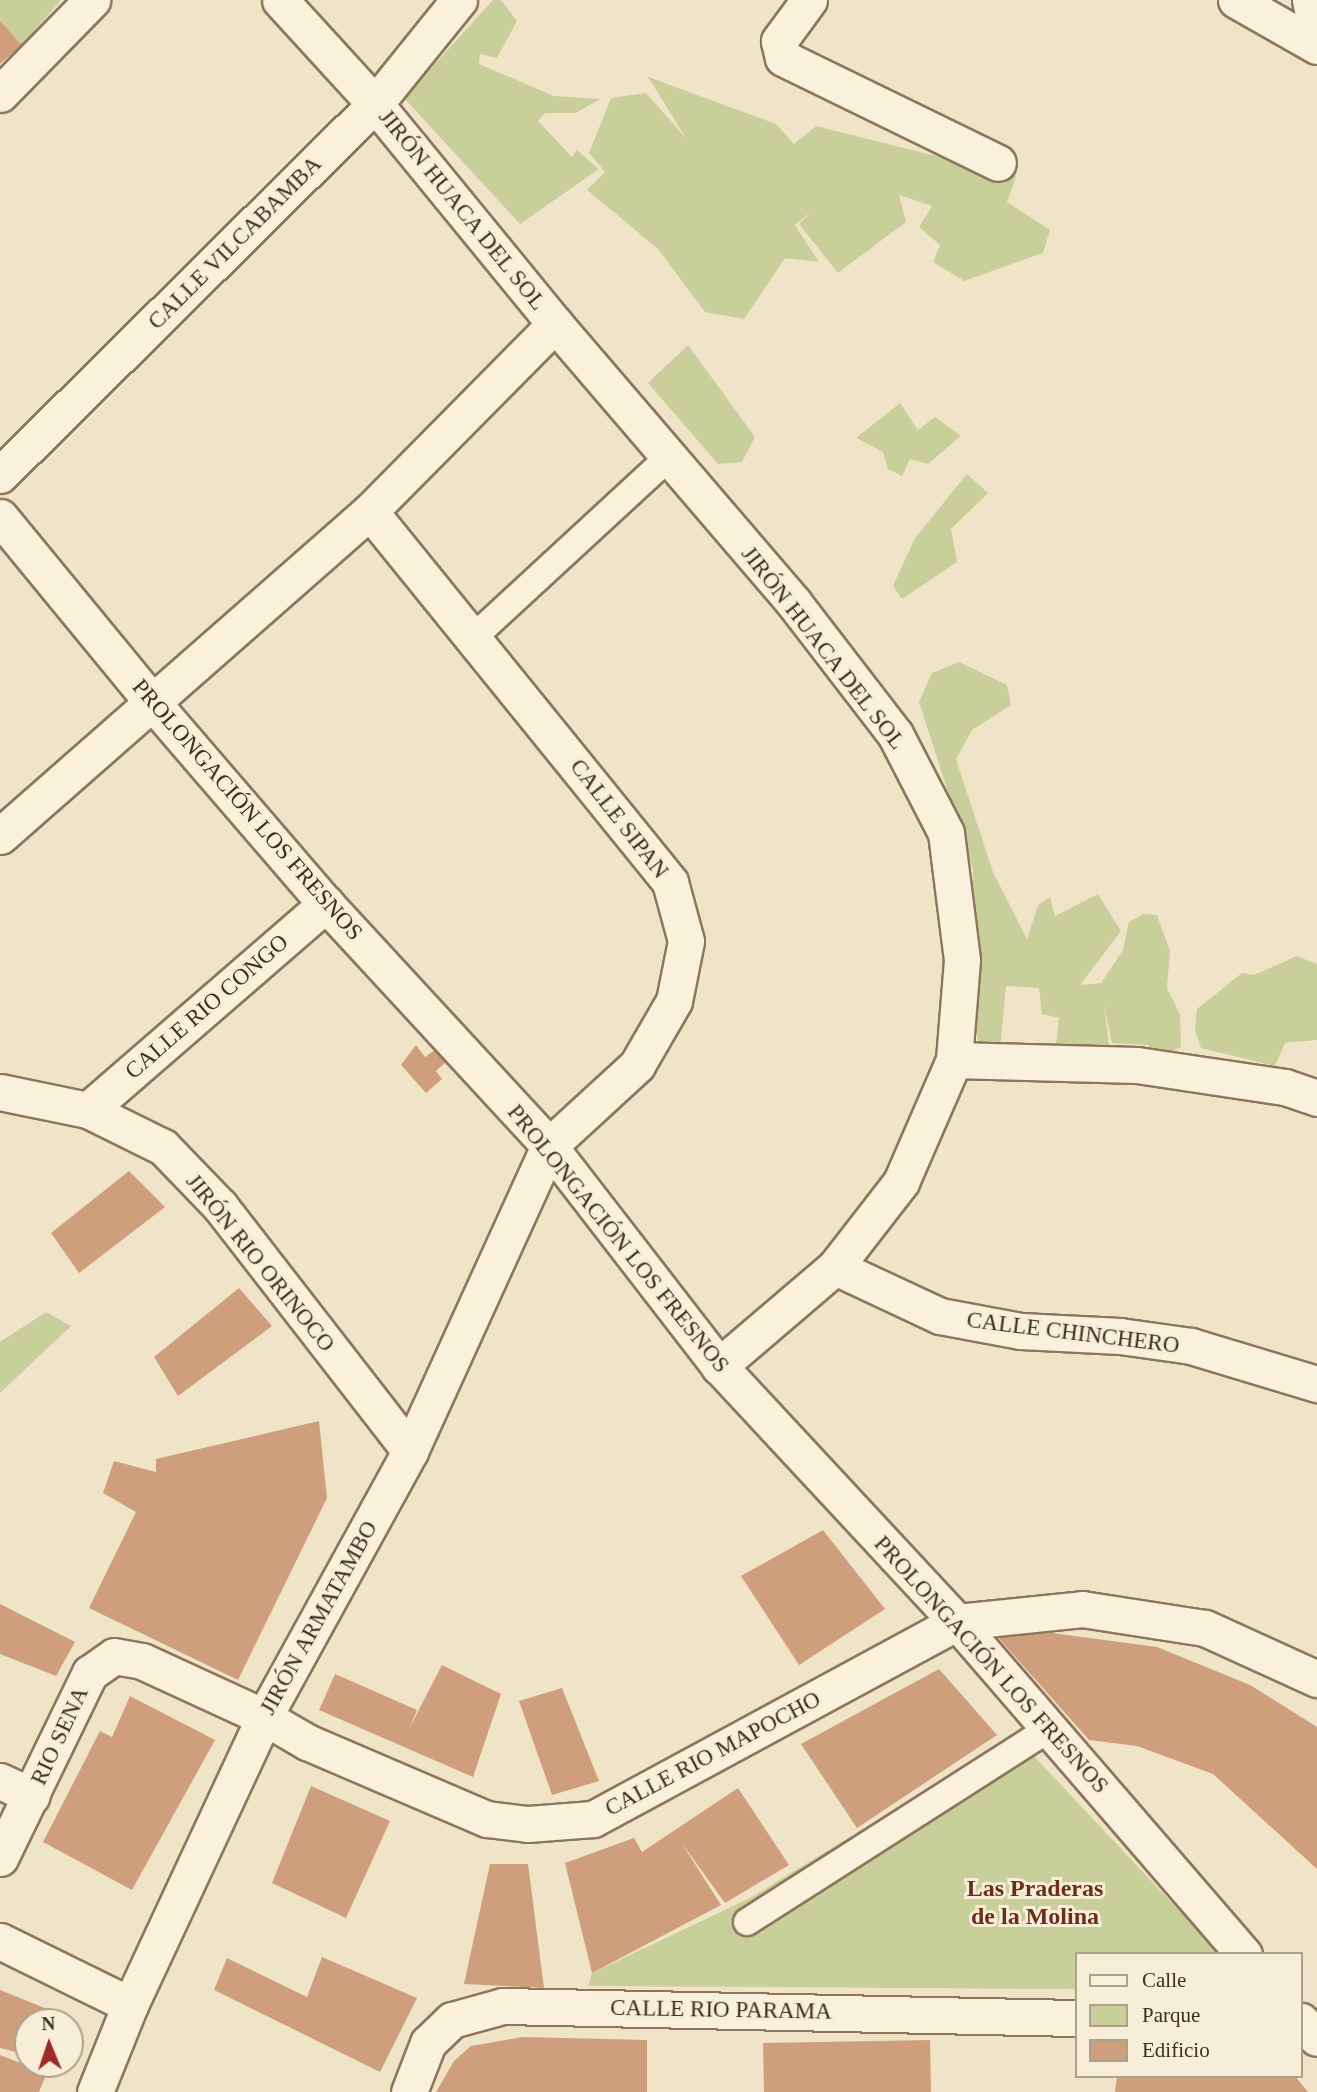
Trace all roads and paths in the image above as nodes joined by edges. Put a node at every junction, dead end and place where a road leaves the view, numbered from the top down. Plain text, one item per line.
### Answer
1 (92, 0) edge
2 (280, 0) edge
3 (459, 0) edge
4 (809, 0) edge
5 (1236, 0) edge
6 (1310, 0) edge
7 (1317, 32) edge
8 (1317, 46) edge
9 (0, 94) edge
10 (375, 104) junction
11 (998, 163) dead end
12 (555, 324) junction
13 (669, 457) junction
14 (0, 475) edge
15 (370, 511) junction
16 (0, 517) edge
17 (475, 636) junction
18 (152, 702) junction
19 (0, 836) edge
20 (327, 904) junction
21 (954, 1060) junction
22 (0, 1092) edge
23 (1317, 1098) edge
24 (88, 1110) junction
25 (549, 1146) junction
26 (835, 1267) junction
27 (719, 1366) junction
28 (1317, 1384) edge
29 (410, 1451) junction
30 (957, 1622) junction
31 (1317, 1679) edge
32 (264, 1717) junction
33 (1050, 1728) junction
34 (0, 1781) edge
35 (32, 1796) junction
36 (0, 1858) edge
37 (747, 1922) dead end
38 (0, 1941) edge
39 (1242, 1952) edge
40 (130, 2005) junction
41 (1076, 2018) edge
42 (95, 2092) edge
43 (409, 2092) edge

1 - 9 street
2 - 10 street, JIRÓN HUACA DEL SOL
3 - 10 street, CALLE VILCABAMBA
4 - 11 street
5 - 8 street
6 - 7 street
10 - 12 street, JIRÓN HUACA DEL SOL
10 - 14 street, CALLE VILCABAMBA
12 - 13 street, JIRÓN HUACA DEL SOL
12 - 15 street
13 - 17 street
13 - 21 street, JIRÓN HUACA DEL SOL
15 - 17 street, CALLE SIPAN
15 - 18 street
16 - 18 street, PROLONGACIÓN LOS FRESNOS
17 - 25 street, CALLE SIPAN
18 - 19 street
18 - 20 street, PROLONGACIÓN LOS FRESNOS
20 - 24 street, CALLE RIO CONGO
20 - 25 street, PROLONGACIÓN LOS FRESNOS
21 - 23 street
21 - 26 street, JIRÓN HUACA DEL SOL
22 - 24 street, JIRÓN RIO ORINOCO
24 - 29 street, JIRÓN RIO ORINOCO
25 - 27 street, PROLONGACIÓN LOS FRESNOS
25 - 29 street, JIRÓN ARMATAMBO
26 - 27 street, JIRÓN HUACA DEL SOL
26 - 28 street, CALLE CHINCHERO
27 - 30 street, PROLONGACIÓN LOS FRESNOS
29 - 32 street, JIRÓN ARMATAMBO
30 - 31 street
30 - 32 street, CALLE RIO MAPOCHO
30 - 33 street, PROLONGACIÓN LOS FRESNOS
32 - 35 street, RIO SENA
32 - 40 street, JIRÓN ARMATAMBO
33 - 37 street
33 - 39 street, PROLONGACIÓN LOS FRESNOS
34 - 35 street
35 - 36 street, RIO SENA
38 - 40 street
40 - 42 street, JIRÓN ARMATAMBO
41 - 43 street, CALLE RIO PARAMA

